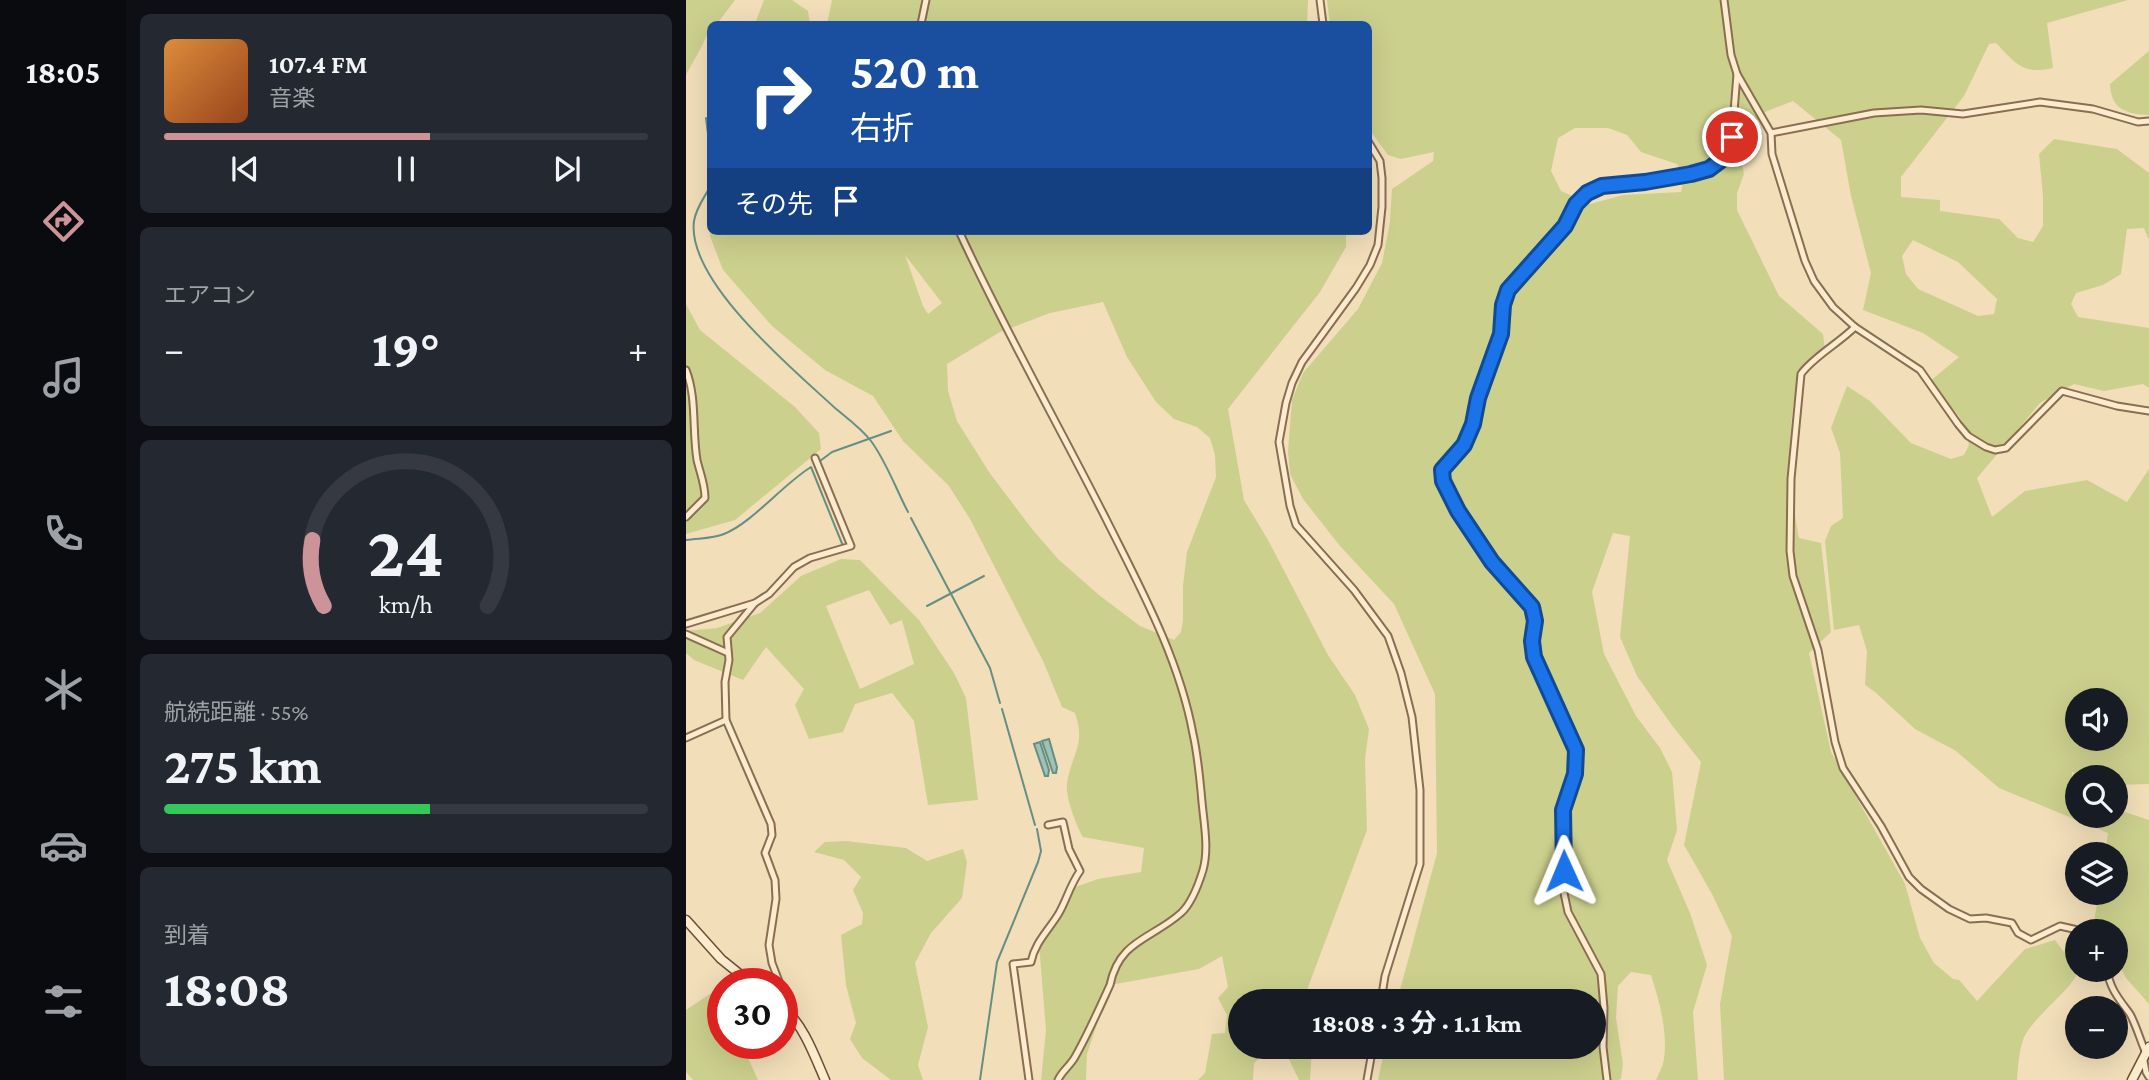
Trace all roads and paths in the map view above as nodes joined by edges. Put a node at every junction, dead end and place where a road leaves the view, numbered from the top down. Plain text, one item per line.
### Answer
1 (926, 0) edge
2 (1320, 0) edge
3 (1724, 0) edge
4 (922, 21) edge
5 (1323, 21) edge
6 (1737, 74) junction
7 (2149, 121) edge
8 (1771, 133) junction
9 (1372, 148) edge
10 (961, 235) edge
11 (1855, 327) junction
12 (686, 370) edge
13 (2149, 411) edge
14 (815, 458) dead end
15 (686, 517) edge
16 (755, 603) junction
17 (686, 624) edge
18 (686, 634) edge
19 (728, 653) junction
20 (726, 720) junction
21 (686, 738) edge
22 (1048, 825) dead end
23 (686, 920) edge
24 (2065, 927) edge
25 (732, 968) edge
26 (774, 968) edge
27 (2111, 982) edge
28 (1383, 989) edge
29 (798, 1032) edge
30 (2146, 1051) edge
31 (1371, 1059) edge
32 (2149, 1077) edge
33 (825, 1080) edge
34 (1029, 1080) edge
35 (1058, 1080) edge
36 (1367, 1080) edge
37 (1607, 1080) edge
38 (2132, 1080) edge

1 - 4 street
2 - 5 street
3 - 6 street
6 - 8 street
6 - 37 street
7 - 8 street
8 - 11 street
9 - 28 street
10 - 35 street
11 - 13 street
11 - 24 street
12 - 15 street
14 - 16 street
16 - 17 street
16 - 19 street
18 - 19 street
19 - 20 street
20 - 21 street
20 - 26 street
22 - 34 street
23 - 25 street
27 - 30 street
29 - 33 street
30 - 32 street
30 - 38 street
31 - 36 street

